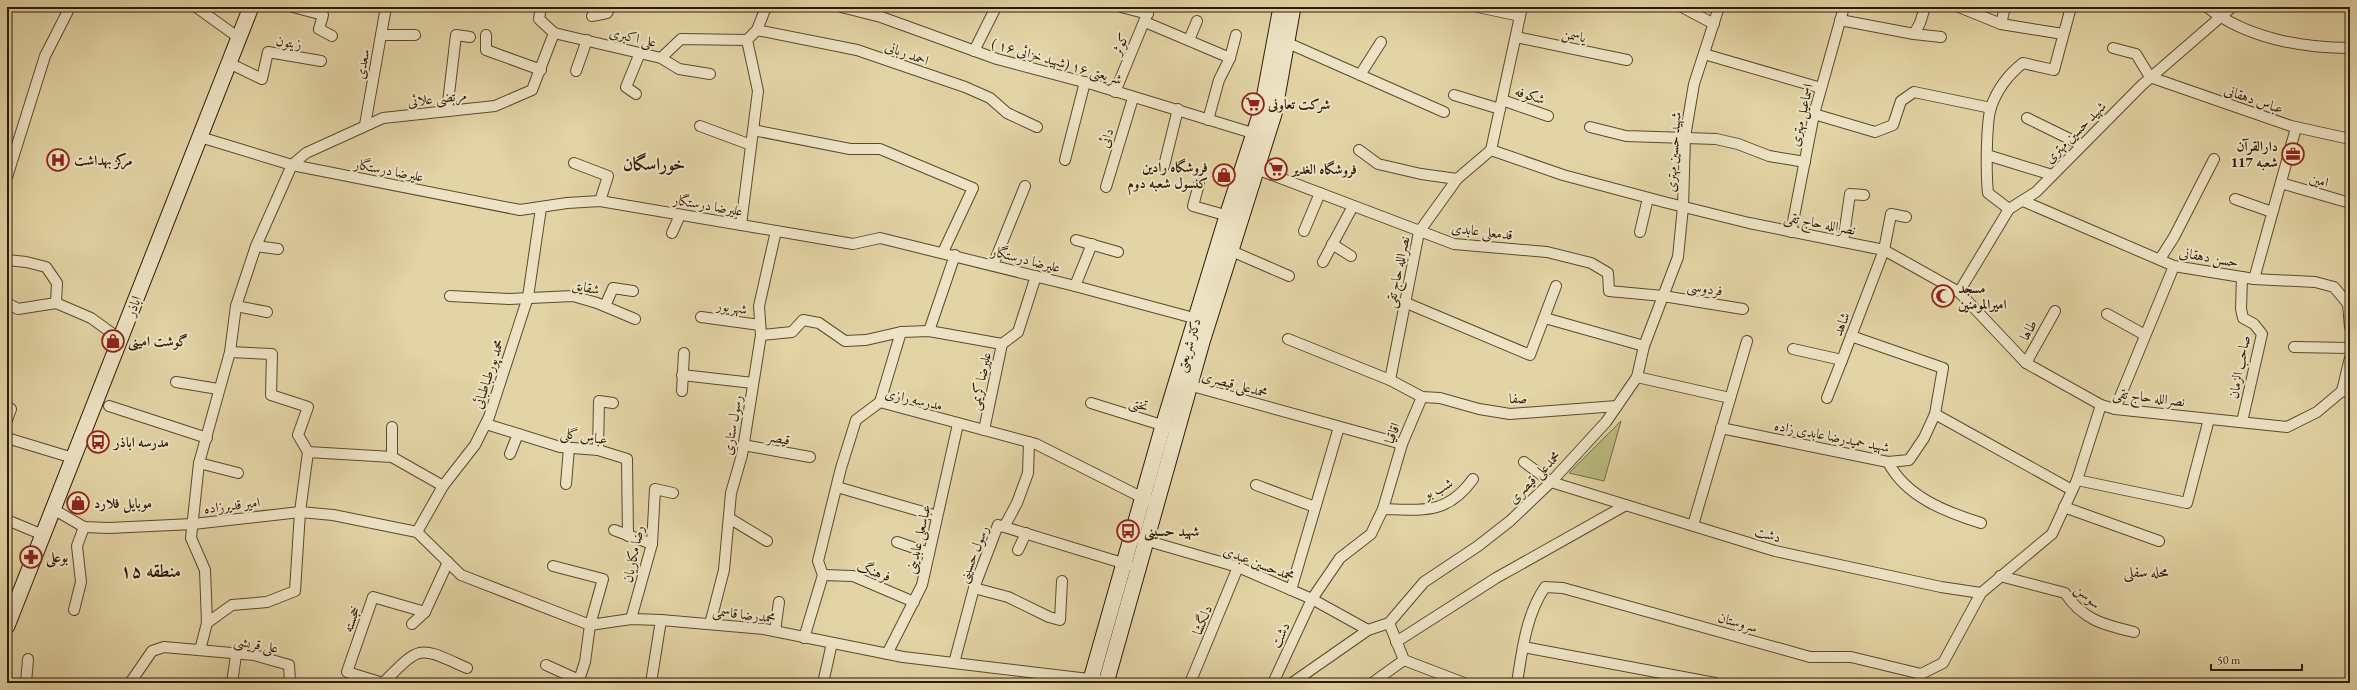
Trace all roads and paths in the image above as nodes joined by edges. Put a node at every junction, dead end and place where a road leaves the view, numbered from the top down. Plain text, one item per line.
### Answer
1 (70, 7) edge
2 (196, 7) edge
3 (251, 7) edge
4 (293, 7) edge
5 (386, 7) edge
6 (541, 7) edge
7 (610, 7) edge
8 (766, 7) edge
9 (996, 7) edge
10 (1121, 7) edge
11 (1281, 7) edge
12 (1293, 7) edge
13 (1478, 7) edge
14 (1682, 7) edge
15 (1720, 7) edge
16 (1844, 7) edge
17 (1925, 7) edge
18 (1959, 7) edge
19 (2005, 7) edge
20 (2071, 7) edge
21 (2207, 7) edge
22 (2232, 7) edge
23 (846, 8) edge
24 (1521, 12) edge
25 (1148, 14) edge
26 (592, 16) dead end
27 (2220, 17) junction
28 (1840, 20) junction
29 (1197, 21) dead end
30 (1714, 24) junction
31 (2001, 24) junction
32 (757, 30) junction
33 (554, 33) junction
34 (1914, 34) junction
35 (2063, 34) junction
36 (381, 35) junction
37 (415, 35) dead end
38 (486, 35) dead end
39 (1236, 35) dead end
40 (332, 36) dead end
41 (470, 37) dead end
42 (1516, 37) junction
43 (1941, 37) dead end
44 (239, 38) junction
45 (587, 40) junction
46 (747, 40) junction
47 (1189, 40) junction
48 (1281, 41) junction
49 (1381, 42) dead end
50 (2113, 48) dead end
51 (2350, 48) edge
52 (974, 50) junction
53 (640, 54) junction
54 (1704, 54) junction
55 (661, 58) junction
56 (1230, 58) junction
57 (1627, 60) dead end
58 (321, 61) dead end
59 (229, 63) junction
60 (541, 70) junction
61 (576, 71) dead end
62 (710, 74) dead end
63 (1360, 75) junction
64 (2150, 77) junction
65 (1085, 82) junction
66 (1821, 88) junction
67 (1115, 92) junction
68 (636, 94) dead end
69 (1454, 95) dead end
70 (1133, 98) junction
71 (1501, 105) junction
72 (1991, 108) junction
73 (1178, 109) junction
74 (447, 111) junction
75 (1444, 112) dead end
76 (1814, 114) junction
77 (1548, 116) dead end
78 (2027, 118) dead end
79 (1208, 120) junction
80 (365, 125) junction
81 (700, 126) dead end
82 (1037, 127) dead end
83 (1590, 127) dead end
84 (2296, 128) junction
85 (753, 130) junction
86 (1260, 136) junction
87 (200, 137) junction
88 (1685, 137) junction
89 (2350, 139) edge
90 (751, 144) junction
91 (2082, 145) junction
92 (1359, 150) dead end
93 (1491, 150) junction
94 (1987, 155) junction
95 (2214, 159) dead end
96 (1065, 160) dead end
97 (1805, 162) junction
98 (574, 163) dead end
99 (292, 165) junction
100 (1164, 166) dead end
101 (1250, 166) junction
102 (2052, 176) junction
103 (7, 177) edge
104 (1457, 179) junction
105 (2281, 182) junction
106 (1199, 184) dead end
107 (1025, 186) dead end
108 (1106, 187) dead end
109 (1320, 193) junction
110 (1864, 195) dead end
111 (1648, 198) junction
112 (2234, 199) dead end
113 (600, 201) junction
114 (2023, 201) junction
115 (2350, 203) edge
116 (1353, 206) junction
117 (1683, 206) junction
118 (541, 208) junction
119 (2009, 209) junction
120 (2272, 212) junction
121 (680, 214) junction
122 (1906, 217) dead end
123 (1233, 218) junction
124 (741, 225) junction
125 (776, 231) junction
126 (1304, 231) dead end
127 (1419, 232) junction
128 (1640, 232) dead end
129 (1791, 232) junction
130 (672, 233) dead end
131 (1076, 240) dead end
132 (1843, 242) junction
133 (1092, 244) junction
134 (1332, 244) junction
135 (256, 246) junction
136 (1224, 248) junction
137 (278, 249) dead end
138 (1884, 250) junction
139 (943, 252) junction
140 (1118, 252) dead end
141 (955, 255) junction
142 (1351, 256) dead end
143 (2160, 259) junction
144 (7, 260) edge
145 (1323, 262) dead end
146 (993, 265) junction
147 (2174, 266) junction
148 (1036, 276) junction
149 (1289, 276) dead end
150 (2242, 277) junction
151 (2254, 279) junction
152 (1075, 286) junction
153 (1556, 286) dead end
154 (633, 291) dead end
155 (1959, 292) junction
156 (450, 296) dead end
157 (1663, 296) junction
158 (528, 297) junction
159 (1404, 302) junction
160 (7, 303) edge
161 (56, 304) junction
162 (236, 306) junction
163 (605, 306) junction
164 (1743, 309) dead end
165 (2055, 310) dead end
166 (266, 312) dead end
167 (2106, 314) dead end
168 (701, 317) dead end
169 (1545, 318) junction
170 (635, 319) dead end
171 (1202, 321) junction
172 (2350, 327) edge
173 (760, 330) junction
174 (901, 332) junction
175 (929, 332) junction
176 (2145, 335) junction
177 (1851, 336) junction
178 (120, 339) junction
179 (1288, 339) dead end
180 (1747, 341) dead end
181 (1002, 344) junction
182 (1644, 346) junction
183 (2294, 347) dead end
184 (2350, 348) edge
185 (1793, 349) dead end
186 (230, 352) junction
187 (684, 353) dead end
188 (2350, 358) edge
189 (1842, 360) junction
190 (2026, 364) junction
191 (682, 375) junction
192 (1637, 377) junction
193 (1390, 380) junction
194 (176, 382) dead end
195 (753, 383) junction
196 (1183, 383) junction
197 (218, 388) junction
198 (682, 391) dead end
199 (2346, 391) edge
200 (1422, 397) junction
201 (1730, 398) junction
202 (1827, 398) dead end
203 (880, 402) junction
204 (613, 403) dead end
205 (1091, 403) dead end
206 (2101, 405) junction
207 (109, 406) dead end
208 (1617, 406) junction
209 (10, 409) dead end
210 (2115, 409) junction
211 (1935, 414) junction
212 (2209, 419) junction
213 (7, 420) edge
214 (2242, 422) junction
215 (486, 424) junction
216 (958, 424) junction
217 (1163, 426) junction
218 (1339, 427) junction
219 (392, 428) dead end
220 (1722, 428) junction
221 (984, 430) junction
222 (1178, 430) junction
223 (518, 434) junction
224 (7, 438) edge
225 (207, 438) junction
226 (1030, 442) junction
227 (1402, 444) junction
228 (743, 445) junction
229 (569, 448) junction
230 (598, 450) junction
231 (308, 452) junction
232 (510, 454) dead end
233 (392, 457) junction
234 (74, 458) junction
235 (810, 458) dead end
236 (1524, 462) dead end
237 (1888, 462) junction
238 (199, 463) junction
239 (238, 473) dead end
240 (1473, 479) dead end
241 (1551, 482) junction
242 (566, 484) dead end
243 (1256, 485) dead end
244 (2075, 485) junction
245 (443, 486) junction
246 (837, 487) junction
247 (673, 493) dead end
248 (1150, 502) junction
249 (1626, 505) junction
250 (1315, 507) junction
251 (2064, 508) junction
252 (53, 509) junction
253 (1383, 509) junction
254 (300, 512) junction
255 (937, 516) junction
256 (729, 518) junction
257 (7, 520) edge
258 (1981, 523) dead end
259 (193, 524) junction
260 (1693, 525) junction
261 (84, 527) junction
262 (1004, 527) junction
263 (614, 530) dead end
264 (417, 532) junction
265 (1026, 533) junction
266 (43, 535) junction
267 (628, 536) junction
268 (1140, 539) junction
269 (767, 541) dead end
270 (2159, 541) dead end
271 (897, 542) dead end
272 (652, 544) junction
273 (1018, 550) dead end
274 (929, 553) junction
275 (448, 562) junction
276 (1132, 565) junction
277 (553, 566) dead end
278 (1238, 567) junction
279 (822, 575) junction
280 (2000, 576) junction
281 (1062, 581) dead end
282 (974, 588) junction
283 (1291, 590) junction
284 (1981, 593) junction
285 (1312, 599) junction
286 (779, 602) dead end
287 (914, 602) junction
288 (74, 610) dead end
289 (425, 612) junction
290 (631, 619) junction
291 (661, 620) junction
292 (8, 623) edge
293 (1389, 623) junction
294 (207, 624) junction
295 (412, 624) dead end
296 (710, 624) junction
297 (590, 625) junction
298 (1368, 630) junction
299 (775, 631) junction
300 (2134, 632) dead end
301 (804, 638) junction
302 (1396, 642) junction
303 (832, 643) junction
304 (1523, 647) junction
305 (200, 650) junction
306 (236, 654) junction
307 (887, 654) junction
308 (28, 659) dead end
309 (1404, 660) junction
310 (954, 663) junction
311 (546, 665) dead end
312 (467, 668) dead end
313 (1919, 679) edge
314 (578, 681) edge
315 (1098, 682) edge
316 (26, 683) edge
317 (130, 683) edge
318 (232, 683) edge
319 (290, 683) edge
320 (383, 683) edge
321 (652, 683) edge
322 (823, 683) edge
323 (1190, 683) edge
324 (1273, 683) edge
325 (1292, 683) edge
326 (1372, 683) edge
327 (1464, 683) edge
328 (1517, 683) edge
329 (1715, 683) edge

1 - 103 street
2 - 44 street
3 - 44 main road, اباذر
4 - 40 street
5 - 36 street, سعدی
6 - 33 street
7 - 26 street
8 - 32 street
9 - 52 street
10 - 25 street
11 - 48 main road, دکتر شریعتی
12 - 48 main road, دکتر شریعتی
13 - 24 street
14 - 30 street
15 - 30 street, شهید حسین مهتری
16 - 28 street, اسماعیل مهتری
17 - 34 street
18 - 31 street
19 - 31 street
20 - 35 street
21 - 27 street
22 - 27 street, شهید حسین مهتری
23 - 52 street, شریعتی ۱۶ (شهید خزائی ۱۶ )
24 - 42 street
25 - 47 street
25 - 67 street, کوثر
27 - 51 street
27 - 64 street, شهید حسین مهتری
28 - 34 street
28 - 66 street, اسماعیل مهتری
29 - 47 street
30 - 54 street, شهید حسین مهتری
31 - 35 street
32 - 46 street
32 - 82 street, احمد ربانی
33 - 45 street, علی اکبری
33 - 60 street, مرتضی علائی
34 - 43 street
35 - 72 street
36 - 37 street
36 - 80 street, سعدی
38 - 60 street
39 - 56 street
41 - 74 street
42 - 57 street, یاسمن
42 - 71 street
44 - 59 main road, اباذر
45 - 53 street, علی اکبری
45 - 61 street
46 - 55 street, علی اکبری
46 - 85 street
47 - 56 street
48 - 63 street
48 - 86 main road, دکتر شریعتی
49 - 63 street
50 - 64 street
52 - 65 street, شریعتی ۱۶ (شهید خزائی ۱۶ )
53 - 55 street, علی اکبری
53 - 68 street
54 - 66 street
54 - 88 street, شهید حسین مهتری
55 - 62 street
56 - 79 street
58 - 59 street, زیتون
59 - 87 main road, اباذر
60 - 74 street, مرتضی علائی
63 - 75 street
64 - 84 street, عباس دهقانی
64 - 91 street, شهید حسین مهتری
65 - 67 street, شریعتی ۱۶ (شهید خزائی ۱۶ )
65 - 96 street
66 - 76 street, اسماعیل مهتری
67 - 70 street, شریعتی ۱۶ (شهید خزائی ۱۶ )
69 - 71 street, شکوفه
70 - 73 street, شریعتی ۱۶ (شهید خزائی ۱۶ )
70 - 108 street, دائی
71 - 77 street, شکوفه
71 - 93 street
72 - 76 street
72 - 94 street
73 - 79 street, شریعتی ۱۶ (شهید خزائی ۱۶ )
73 - 100 street
74 - 80 street, مرتضی علائی
76 - 97 street, اسماعیل مهتری
78 - 91 street
79 - 86 street, شریعتی ۱۶ (شهید خزائی ۱۶ )
80 - 99 street, مرتضی علائی
81 - 90 street
83 - 88 street
84 - 89 street, عباس دهقانی
84 - 105 street
85 - 90 street
85 - 139 street
86 - 101 main road, دکتر شریعتی
87 - 99 street, علیرضا درستگار
87 - 178 main road, اباذر
88 - 97 street
88 - 117 street, شهید حسین مهتری
90 - 124 street
91 - 102 street, شهید حسین مهتری
92 - 104 street
93 - 104 street, نصرالله حاج تقی
93 - 111 street, نصرالله حاج تقی
94 - 102 street
94 - 119 street
95 - 143 street
97 - 129 street, اسماعیل مهتری
98 - 113 street
99 - 118 street, علیرضا درستگار
99 - 135 street
101 - 109 street, قدمعلی عابدی
101 - 123 main road, دکتر شریعتی
102 - 114 street, شهید حسین مهتری
104 - 127 street, نصرالله حاج تقی
105 - 115 street, امین
105 - 120 street
106 - 123 street
107 - 146 street
109 - 116 street, قدمعلی عابدی
109 - 126 street
110 - 132 street
111 - 117 street, نصرالله حاج تقی
111 - 128 street
112 - 120 street
113 - 118 street, علیرضا درستگار
113 - 121 street, علیرضا درستگار
114 - 119 street, شهید حسین مهتری
114 - 143 street, حسن دهقانی
116 - 127 street, قدمعلی عابدی
116 - 134 street
117 - 129 street, نصرالله حاج تقی
117 - 157 street, محمدعلی قیصری
118 - 158 street, محمد پورطباطبائی
119 - 155 street, شهید حسین مهتری
120 - 151 street
121 - 124 street, علیرضا درستگار
121 - 130 street
122 - 138 street, شاهد
123 - 136 main road, دکتر شریعتی
124 - 125 street, علیرضا درستگار
125 - 139 street, علیرضا درستگار
125 - 173 street, رسول ستاری
127 - 157 street, قدمعلی عابدی
127 - 159 street, نصرالله حاج تقی
129 - 132 street, نصرالله حاج تقی
131 - 133 street
132 - 138 street, نصرالله حاج تقی
133 - 140 street
133 - 152 street
134 - 142 street
134 - 145 street
135 - 137 street
135 - 162 street
136 - 149 street
136 - 171 main road, دکتر شریعتی
138 - 155 street, نصرالله حاج تقی
138 - 177 street, شاهد
139 - 141 street, علیرضا درستگار
141 - 146 street, علیرضا درستگار
141 - 175 street
143 - 147 street, حسن دهقانی
144 - 161 street
146 - 148 street, علیرضا درستگار
147 - 150 street, حسن دهقانی
147 - 176 street
148 - 152 street, علیرضا درستگار
148 - 181 street, علیرضا کریمی
150 - 151 street, حسن دهقانی
150 - 214 street, صاحب الزمان
151 - 172 street, حسن دهقانی
152 - 171 street, علیرضا درستگار
153 - 169 street
154 - 163 street
155 - 190 street, نصرالله حاج تقی
156 - 158 street, شقایق
157 - 164 street, فردوسی
157 - 182 street, محمدعلی قیصری
158 - 163 street, شقایق
158 - 215 street, محمد پورطباطبائی
159 - 169 street
159 - 193 street, نصرالله حاج تقی
160 - 161 street
161 - 178 street
162 - 166 street
162 - 186 street
163 - 170 street, شقایق
165 - 190 street, طاها
167 - 176 street
168 - 173 street, شهریور
169 - 182 street
171 - 196 main road, دکتر شریعتی
173 - 174 street, شهریور
173 - 195 street, رسول ستاری
174 - 175 street
174 - 203 street
175 - 181 street
176 - 210 street
177 - 189 street, شاهد
177 - 211 street, شهید حمیدرضا عابدی زاده
178 - 234 main road, اباذر
179 - 193 street
180 - 201 street
181 - 221 street, علیرضا کریمی
182 - 192 street, محمدعلی قیصری
183 - 184 street
185 - 189 street
186 - 197 street
186 - 231 street
187 - 191 street
188 - 199 street
189 - 202 street, شاهد
190 - 206 street, نصرالله حاج تقی
191 - 195 street
191 - 198 street
192 - 201 street
192 - 208 street, محمدعلی قیصری
193 - 200 street
194 - 197 street
195 - 228 street, رسول ستاری
196 - 217 main road, دکتر شریعتی
196 - 218 street, محمدعلی قیصری
196 - 222 main road, دکتر شریعتی
197 - 225 street
199 - 214 street, نصرالله حاج تقی
200 - 208 street, صفا
200 - 227 street, اقاقیا
201 - 220 street
203 - 216 street, مدرسه رازی
203 - 246 street, مدرسه رازی
204 - 230 street
205 - 217 street, تختی
206 - 210 street, نصرالله حاج تقی
206 - 244 street, سروستان
207 - 225 street
208 - 241 street, محمدعلی قیصری
209 - 213 street
210 - 212 street, نصرالله حاج تقی
211 - 237 street, شهید حمیدرضا عابدی زاده
211 - 244 street
212 - 214 street, نصرالله حاج تقی
212 - 244 street
215 - 223 street, عباس گلی
215 - 245 street, محمد پورطباطبائی
216 - 221 street, مدرسه رازی
216 - 255 street, عباسعلی عابدینی
217 - 222 street, تختی
217 - 248 main road, دکتر شریعتی
218 - 227 street, محمدعلی قیصری
218 - 250 street
219 - 233 street
220 - 237 street, شهید حمیدرضا عابدی زاده
220 - 260 street
221 - 226 street, مدرسه رازی
222 - 248 main road, دکتر شریعتی
223 - 229 street, عباس گلی
223 - 232 street
224 - 234 street
225 - 238 street
226 - 248 street, مدرسه رازی
226 - 262 street
227 - 253 street, اقاقیا
228 - 235 street, قیصر
228 - 256 street, رسول ستاری
229 - 230 street, عباس گلی
229 - 242 street
230 - 267 street, عباس گلی
231 - 233 street
231 - 254 street
233 - 245 street
234 - 252 main road, اباذر
236 - 241 street, دشت
237 - 258 street
238 - 239 street
238 - 259 street
240 - 253 street, شب بو
241 - 249 street, دشت
241 - 293 street, محمدعلی قیصری
243 - 250 street
244 - 251 street, سروستان
245 - 264 street, محمد پورطباطبائی
246 - 255 street
246 - 279 street, مدرسه رازی
247 - 272 street, رضا مکاریان
248 - 268 main road, دکتر شریعتی
249 - 260 street, دشت
249 - 302 street
250 - 283 street
251 - 270 street
251 - 280 street, سروستان
252 - 261 street, امیر قدیرزاده
252 - 266 main road, اباذر
253 - 285 street, اقاقیا
254 - 259 street, امیر قدیرزاده
254 - 264 street, امیر قدیرزاده
254 - 294 street
255 - 274 street, عباسعلی عابدینی
256 - 269 street
256 - 296 street, رسول ستاری
257 - 266 street
259 - 261 street, امیر قدیرزاده
259 - 294 street
260 - 284 street, دشت
261 - 288 street
262 - 265 street, رسول حسینی
262 - 282 street, رسول حسینی
263 - 267 street
264 - 275 street, محمدرضا قاسمی
265 - 273 street
265 - 276 street, رسول حسینی
266 - 292 main road, اباذر
267 - 272 street
268 - 276 main road, دکتر شریعتی
268 - 278 street, محمدحسین عبدی
271 - 274 street
272 - 290 street, رضا مکاریان
274 - 287 street, عباسعلی عابدینی
275 - 289 street
275 - 297 street, محمدرضا قاسمی
276 - 315 main road, دکتر شریعتی
277 - 297 street
278 - 283 street, محمدحسین عبدی
278 - 323 street, دلگشا
279 - 287 street, فرهنگ
279 - 301 street, مدرسه رازی
280 - 284 street, سروستان
280 - 300 street, سوسن
281 - 282 street
282 - 310 street, رسول حسینی
283 - 285 street, محمدحسین عبدی
284 - 313 street, سروستان
285 - 298 street, محمدحسین عبدی
285 - 324 street, دشت
286 - 299 street
287 - 307 street, عباسعلی عابدینی
289 - 295 street
289 - 320 street, خجسته
290 - 291 street, محمدرضا قاسمی
290 - 297 street, محمدرضا قاسمی
291 - 296 street, محمدرضا قاسمی
291 - 321 street
293 - 298 street
293 - 302 street
294 - 305 street
296 - 299 street, محمدرضا قاسمی
297 - 314 street
298 - 325 street
299 - 301 street, محمدرضا قاسمی
301 - 303 street, محمدرضا قاسمی
302 - 309 street
303 - 307 street, محمدرضا قاسمی
303 - 322 street
304 - 313 street, سروستان
304 - 328 street, سروستان
304 - 329 street
305 - 306 street, علی قریشی
305 - 317 street, علی قریشی
306 - 318 street
306 - 319 street, علی قریشی
307 - 310 street, محمدرضا قاسمی
308 - 316 street
309 - 326 street
309 - 327 street
310 - 315 street, محمدرضا قاسمی
311 - 314 street
312 - 320 street

